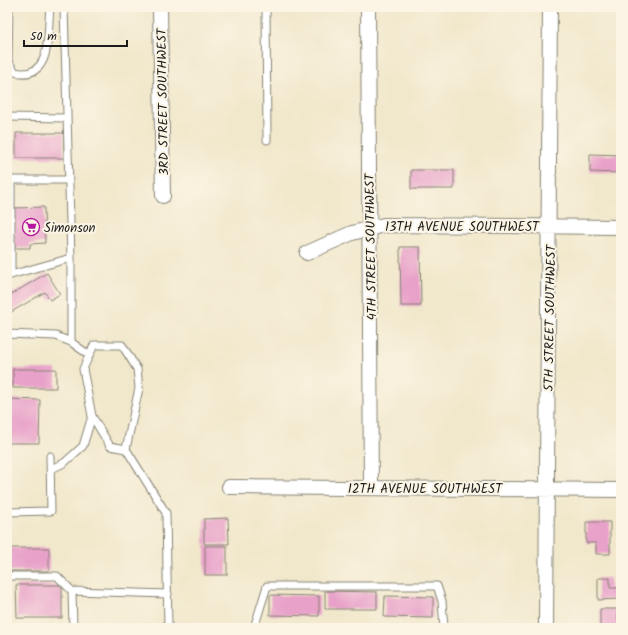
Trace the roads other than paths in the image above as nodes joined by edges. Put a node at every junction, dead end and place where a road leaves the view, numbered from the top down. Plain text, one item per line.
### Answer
1 (9, 7) edge
2 (50, 7) edge
3 (64, 7) edge
4 (160, 7) edge
5 (266, 7) edge
6 (368, 7) edge
7 (550, 7) edge
8 (8, 61) edge
9 (7, 117) edge
10 (66, 118) junction
11 (266, 140) dead end
12 (9, 180) edge
13 (68, 180) junction
14 (163, 196) dead end
15 (9, 214) edge
16 (550, 225) junction
17 (621, 227) edge
18 (369, 229) junction
19 (9, 231) edge
20 (9, 251) edge
21 (307, 253) dead end
22 (70, 258) junction
23 (9, 275) edge
24 (7, 334) edge
25 (71, 342) junction
26 (89, 355) junction
27 (92, 416) junction
28 (126, 449) junction
29 (50, 456) dead end
30 (51, 469) junction
31 (229, 487) dead end
32 (371, 488) junction
33 (547, 488) junction
34 (621, 490) edge
35 (7, 512) edge
36 (7, 576) edge
37 (72, 591) junction
38 (168, 594) junction
39 (73, 628) edge
40 (168, 628) edge
41 (254, 628) edge
42 (444, 628) edge
43 (546, 628) edge

1 - 8 lane
2 - 8 lane
3 - 10 lane
4 - 14 street, 3RD STREET SOUTHWEST
5 - 11 lane
6 - 18 street, 4TH STREET SOUTHWEST
7 - 16 street, 5TH STREET SOUTHWEST
9 - 10 lane
10 - 13 lane
12 - 13 lane
12 - 15 lane
13 - 22 lane
15 - 19 lane
16 - 17 street, 13TH AVENUE SOUTHWEST
16 - 18 street, 13TH AVENUE SOUTHWEST
16 - 33 street, 5TH STREET SOUTHWEST
18 - 21 street, 13TH AVENUE SOUTHWEST
18 - 32 street, 4TH STREET SOUTHWEST
19 - 20 lane
20 - 23 lane
22 - 23 lane
22 - 25 lane
24 - 25 lane
25 - 26 lane
26 - 27 lane
26 - 28 lane
27 - 28 lane
27 - 30 lane
28 - 38 lane
29 - 30 lane
30 - 35 lane
31 - 32 street, 12TH AVENUE SOUTHWEST
32 - 33 street, 12TH AVENUE SOUTHWEST
33 - 34 street, 12TH AVENUE SOUTHWEST
33 - 43 street, 5TH STREET SOUTHWEST
36 - 37 lane
37 - 38 lane
37 - 39 lane
38 - 40 lane
41 - 42 lane

